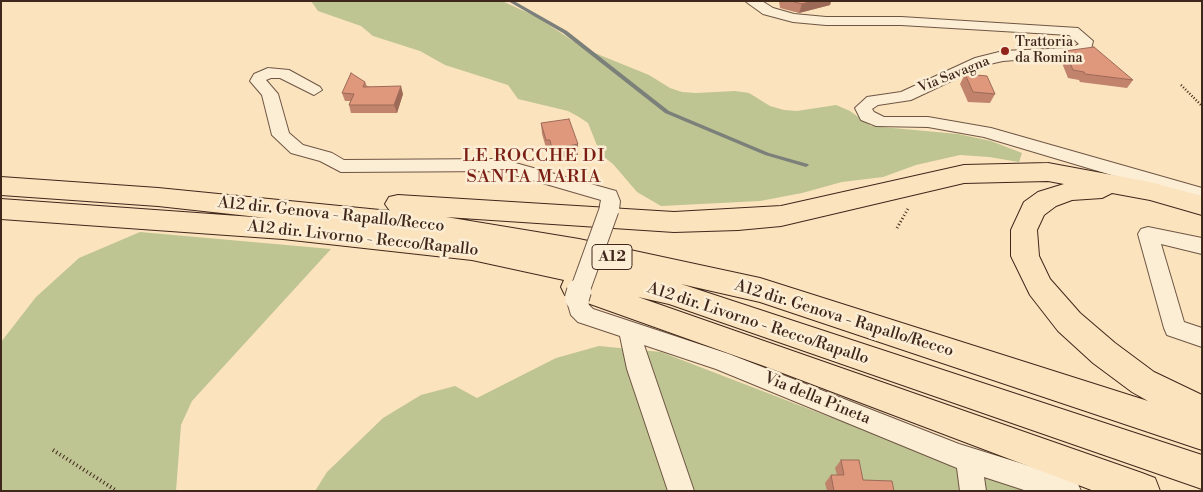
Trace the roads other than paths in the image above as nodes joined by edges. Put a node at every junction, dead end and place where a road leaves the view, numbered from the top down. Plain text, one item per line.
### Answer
1 (752, 1) edge
2 (314, 90) dead end
3 (1, 186) edge
4 (1202, 195) edge
5 (158, 197) junction
6 (1202, 206) edge
7 (1, 209) edge
8 (1202, 213) edge
9 (424, 245) junction
10 (1202, 246) edge
11 (629, 330) junction
12 (1202, 338) edge
13 (1202, 412) edge
14 (1202, 434) edge
15 (969, 458) junction
16 (1202, 472) edge
17 (681, 491) edge
18 (973, 491) edge
19 (1068, 491) edge
20 (1142, 491) edge

1 - 4 street, Via Savagna
2 - 11 street, Via della Pineta, bridge
3 - 5 highway, A12 dir. Genova - Rapallo/Recco / A12
5 - 6 highway
5 - 14 highway, A12 dir. Genova - Rapallo/Recco / A12
7 - 9 highway, A12 dir. Livorno - Recco/Rapallo / A12
8 - 13 highway
9 - 16 highway, A12 dir. Livorno - Recco/Rapallo / A12
9 - 20 highway
10 - 12 street
11 - 15 street, Via della Pineta
11 - 17 street
15 - 18 street
15 - 19 street, Via della Pineta

